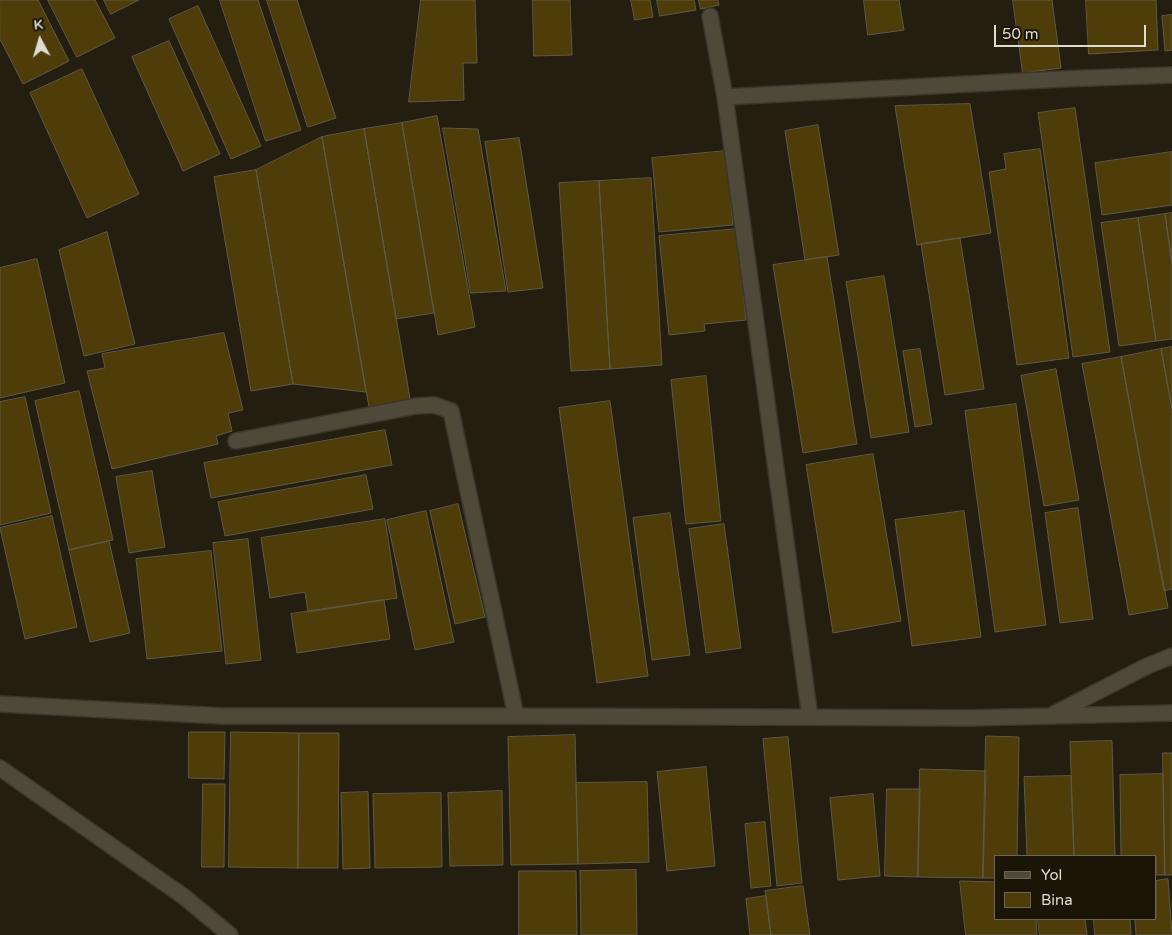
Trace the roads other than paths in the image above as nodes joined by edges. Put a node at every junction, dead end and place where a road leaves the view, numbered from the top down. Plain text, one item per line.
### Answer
1 (710, 16) dead end
2 (1172, 75) edge
3 (726, 97) junction
4 (236, 441) dead end
5 (1172, 656) edge
6 (0, 704) edge
7 (1172, 713) edge
8 (516, 716) junction
9 (1051, 716) junction
10 (810, 717) junction
11 (0, 768) edge
12 (230, 935) edge

1 - 3 street
2 - 3 street
3 - 10 street
4 - 8 street
5 - 9 street
6 - 8 street
7 - 9 street
8 - 10 street
9 - 10 street
11 - 12 street

